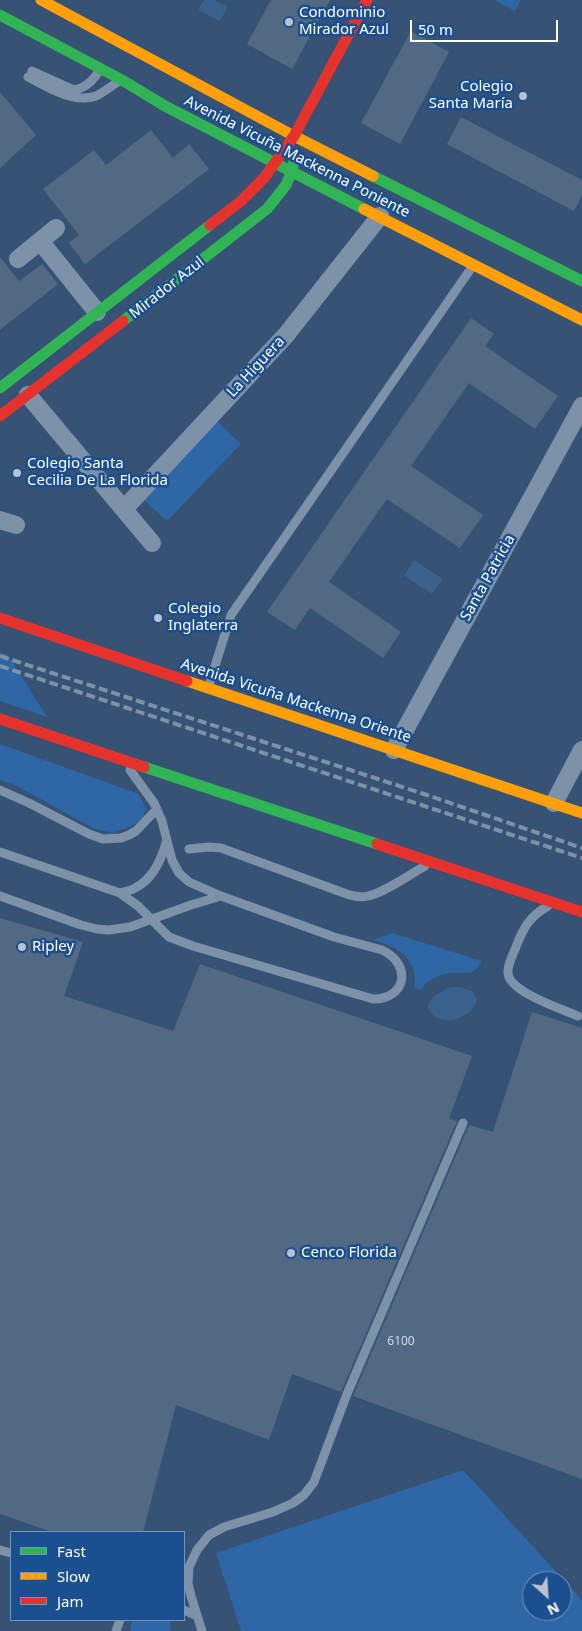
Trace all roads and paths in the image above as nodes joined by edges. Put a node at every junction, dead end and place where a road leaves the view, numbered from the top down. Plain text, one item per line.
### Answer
1 (41, 0) edge
2 (367, 0) edge
3 (0, 16) edge
4 (100, 69) junction
5 (122, 80) junction
6 (294, 136) junction
7 (275, 163) junction
8 (293, 172) junction
9 (380, 216) junction
10 (56, 228) dead end
11 (40, 241) junction
12 (18, 259) dead end
13 (474, 264) junction
14 (582, 281) edge
15 (98, 312) junction
16 (582, 320) edge
17 (0, 388) edge
18 (28, 395) junction
19 (582, 406) edge
20 (0, 416) edge
21 (124, 509) junction
22 (152, 543) dead end
23 (0, 618) edge
24 (208, 688) junction
25 (0, 719) edge
26 (394, 750) junction
27 (582, 750) edge
28 (122, 758) junction
29 (0, 790) edge
30 (554, 803) junction
31 (157, 809) junction
32 (582, 813) edge
33 (166, 842) junction
34 (189, 849) dead end
35 (0, 852) edge
36 (430, 863) junction
37 (120, 893) junction
38 (0, 896) edge
39 (221, 896) junction
40 (554, 903) junction
41 (582, 912) edge
42 (152, 920) junction
43 (578, 1016) dead end
44 (463, 1123) dead end
45 (186, 1571) edge
46 (185, 1610) edge
47 (197, 1616) junction
48 (202, 1631) edge

1 - 6 main road, Avenida Vicuña Mackenna Poniente
2 - 6 main road, Mirador Azul
3 - 4 main road, Avenida Vicuña Mackenna Poniente
4 - 5 main road, Avenida Vicuña Mackenna Poniente
4 - 5 lane
5 - 7 main road, Avenida Vicuña Mackenna Poniente
6 - 7 main road, Mirador Azul
6 - 8 main road, Mirador Azul
6 - 14 main road, Avenida Vicuña Mackenna Poniente
7 - 8 main road, Avenida Vicuña Mackenna Poniente
7 - 15 main road, Mirador Azul
8 - 9 main road, Avenida Vicuña Mackenna Poniente
8 - 18 main road, Mirador Azul
9 - 13 main road, Avenida Vicuña Mackenna Poniente
9 - 21 street, La Higuera
10 - 11 street
11 - 12 street
11 - 15 street
13 - 16 main road, Avenida Vicuña Mackenna Poniente
13 - 24 lane
15 - 17 main road, Mirador Azul
18 - 20 main road, Mirador Azul
18 - 21 street
19 - 26 street, Santa Patricia
21 - 22 street
23 - 24 main road, Avenida Vicuña Mackenna Oriente
24 - 26 main road, Avenida Vicuña Mackenna Oriente
25 - 28 main road
26 - 30 main road, Avenida Vicuña Mackenna Oriente
27 - 30 street
28 - 31 lane
28 - 36 main road
29 - 31 lane
30 - 32 main road, Avenida Vicuña Mackenna Oriente
31 - 33 lane
33 - 37 lane
33 - 39 lane
34 - 36 lane
35 - 37 lane
36 - 40 main road
37 - 42 lane
38 - 42 lane
39 - 42 lane
39 - 42 lane
40 - 41 main road
40 - 43 lane
44 - 45 lane
45 - 47 lane
46 - 47 lane
47 - 48 lane

